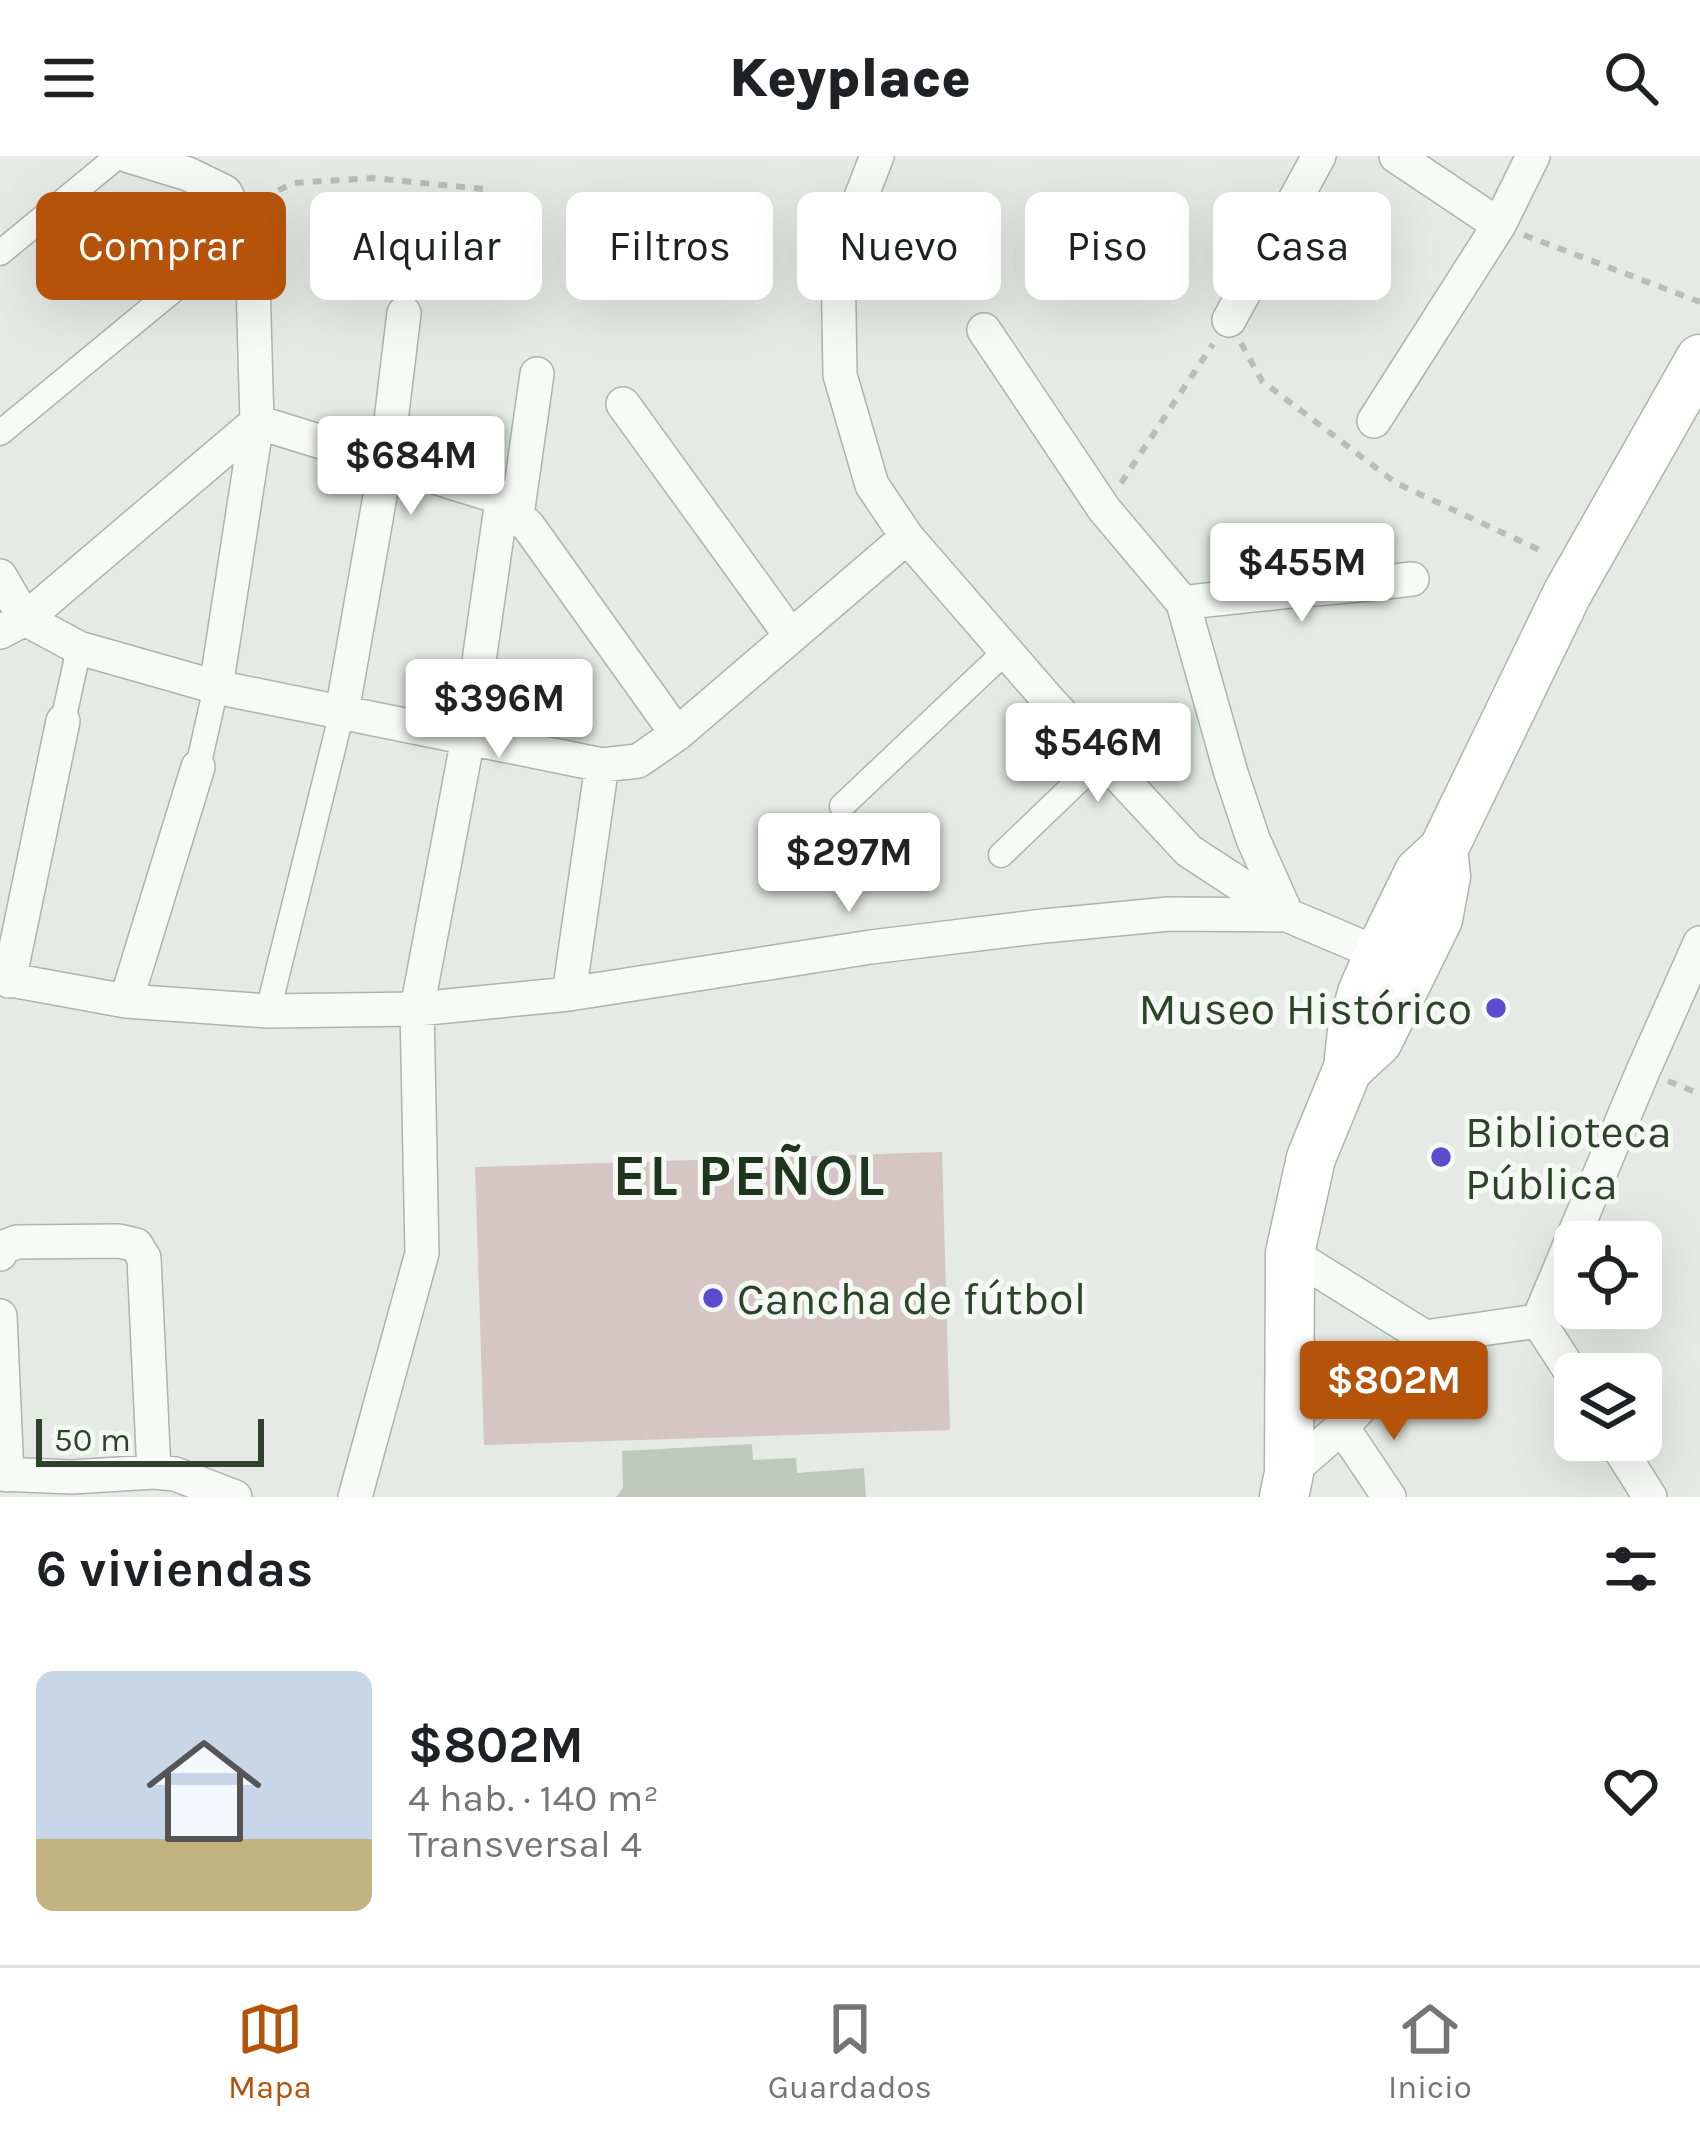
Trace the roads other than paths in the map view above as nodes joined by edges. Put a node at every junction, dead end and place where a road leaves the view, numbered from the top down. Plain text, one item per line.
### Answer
1 (118, 156) edge
2 (129, 156) edge
3 (877, 156) edge
4 (1318, 156) edge
5 (1396, 156) edge
6 (1533, 156) edge
7 (226, 192) edge
8 (1498, 225) junction
9 (0, 253) edge
10 (151, 300) edge
11 (253, 300) edge
12 (404, 313) dead end
13 (1229, 320) road end
14 (984, 330) dead end
15 (1696, 373) edge
16 (537, 374) dead end
17 (623, 404) dead end
18 (1374, 421) dead end
19 (257, 422) junction
20 (0, 433) edge
21 (386, 462) junction
22 (509, 507) junction
23 (907, 537) junction
24 (0, 576) edge
25 (1412, 579) dead end
26 (1183, 603) junction
27 (12, 626) edge
28 (791, 636) junction
29 (79, 648) junction
30 (1006, 651) junction
31 (216, 687) junction
32 (342, 712) junction
33 (63, 721) joint
34 (677, 734) junction
35 (468, 738) junction
36 (1102, 758) junction
37 (602, 765) junction
38 (198, 767) joint
39 (842, 806) dead end
40 (1444, 850) junction
41 (1001, 855) dead end
42 (1287, 915) junction
43 (1700, 944) edge
44 (1379, 954) junction
45 (4, 980) edge
46 (569, 994) junction
47 (126, 1001) junction
48 (417, 1009) junction
49 (268, 1011) junction
50 (1348, 1068) junction
51 (1290, 1253) junction
52 (0, 1254) edge
53 (0, 1316) edge
54 (1538, 1321) junction
55 (1425, 1337) junction
56 (1559, 1353) edge
57 (1342, 1426) junction
58 (1627, 1461) edge
59 (154, 1472) junction
60 (4, 1475) edge
61 (1286, 1485) edge
62 (235, 1497) edge
63 (356, 1497) edge
64 (1389, 1497) edge
65 (1650, 1497) edge

1 - 9 street
2 - 7 street
3 - 23 street
4 - 13 street
5 - 8 street
6 - 8 street
8 - 18 street
10 - 20 street
11 - 19 street
12 - 21 street
14 - 26 street
15 - 40 main road
16 - 22 street
17 - 28 street
19 - 21 street
19 - 27 street
19 - 31 street
21 - 22 street
21 - 32 street
22 - 34 street
22 - 35 street
23 - 28 street
23 - 30 street
24 - 27 street
25 - 26 street
26 - 42 street
27 - 29 street
28 - 34 street
29 - 31 street
29 - 33 street
30 - 36 street
30 - 39 street
31 - 32 street
31 - 38 street
32 - 35 street
32 - 49 street
33 - 45 street
34 - 37 street
35 - 37 street
35 - 48 street
36 - 41 street
36 - 42 street
37 - 46 street
38 - 47 street
40 - 44 main road
40 - 50 main road
42 - 44 street
42 - 46 street
43 - 54 street
44 - 50 main road
45 - 47 street
46 - 48 street
47 - 49 street
48 - 49 street
48 - 63 street
50 - 51 main road
51 - 55 street
51 - 61 main road
52 - 59 street
53 - 60 street
54 - 55 street
54 - 56 street
55 - 57 street
57 - 61 street
57 - 64 street
58 - 65 street
59 - 60 street
59 - 62 street

